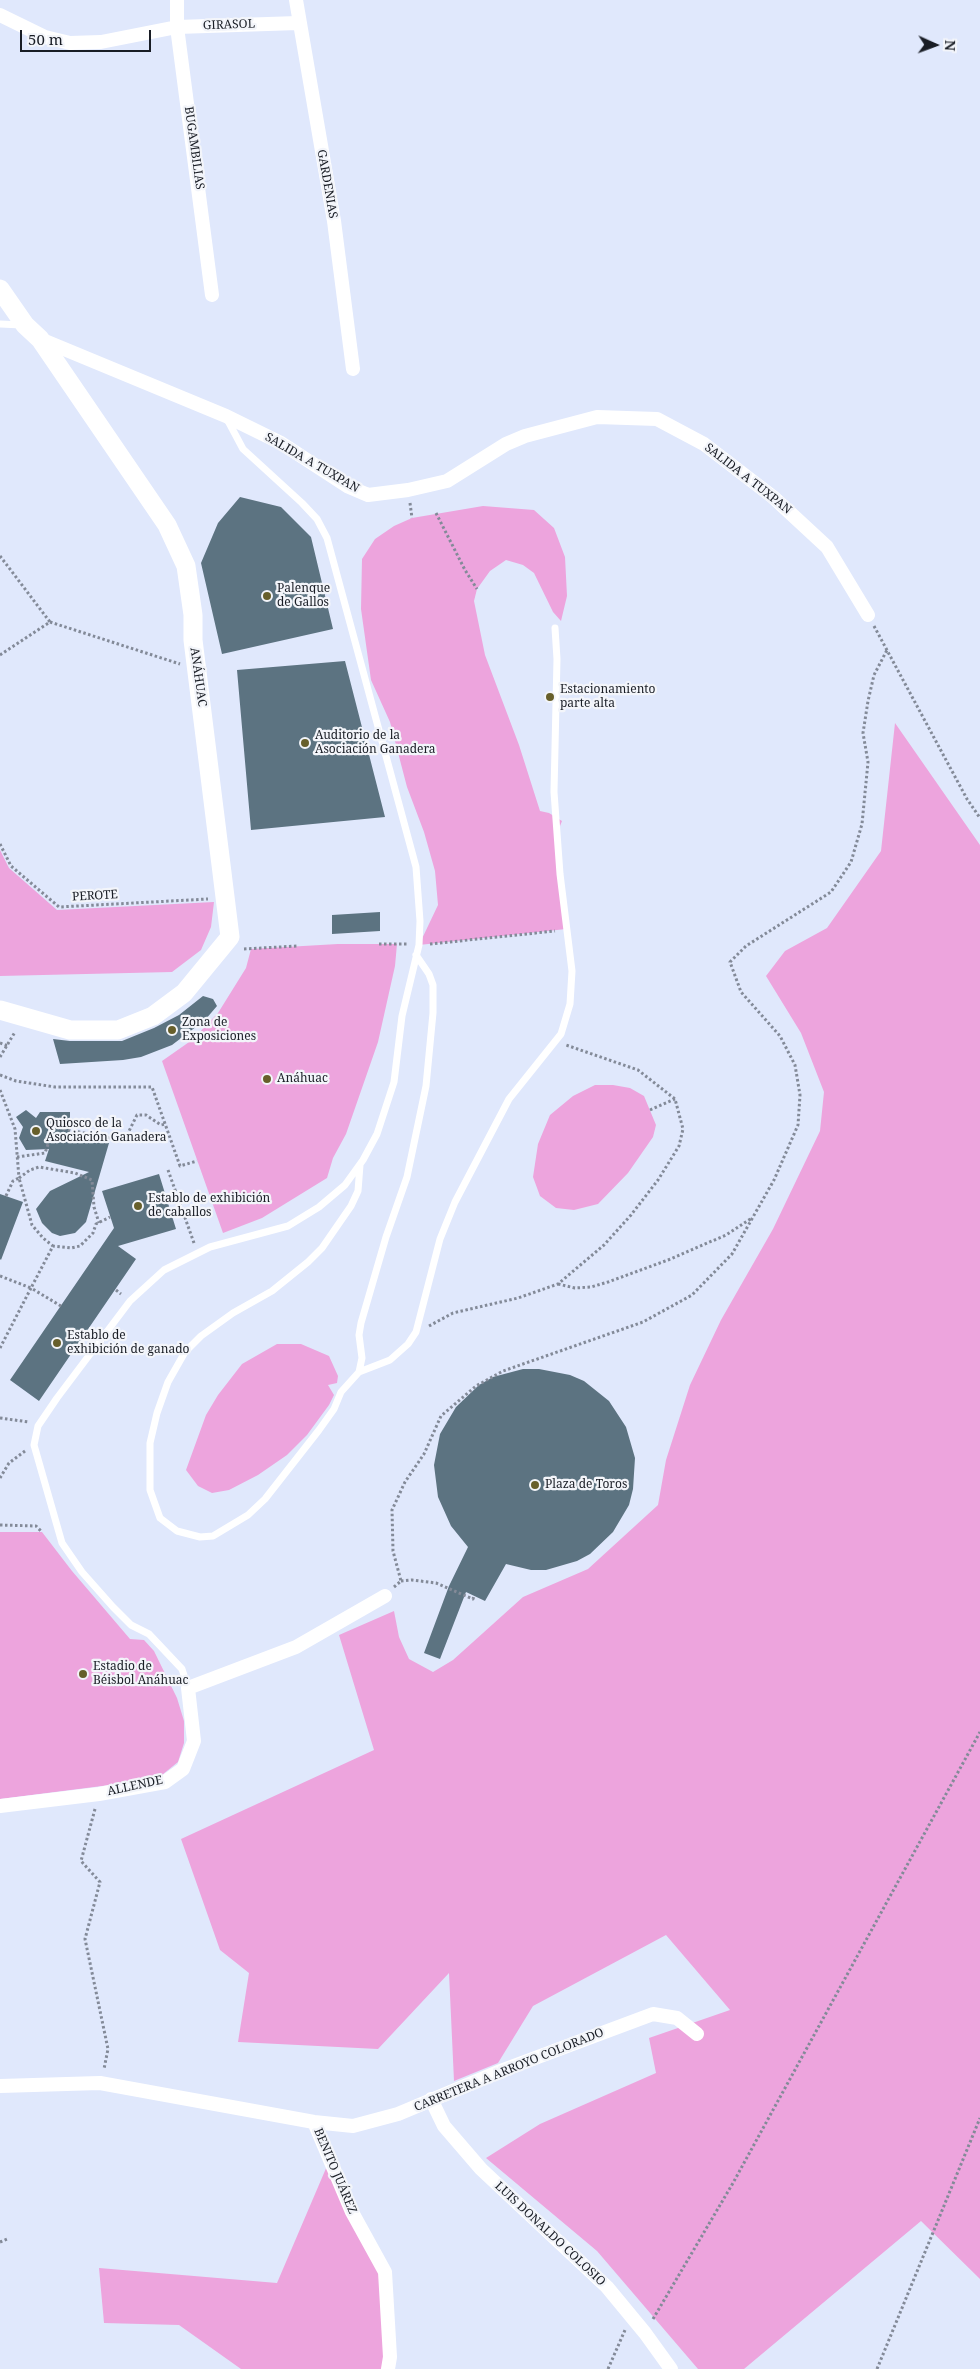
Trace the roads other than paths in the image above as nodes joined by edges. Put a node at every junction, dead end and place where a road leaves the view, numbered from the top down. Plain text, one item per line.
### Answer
1 (177, 0) edge
2 (296, 0) edge
3 (0, 15) edge
4 (298, 23) junction
5 (178, 27) junction
6 (0, 289) edge
7 (212, 295) dead end
8 (0, 324) edge
9 (25, 325) junction
10 (40, 340) junction
11 (353, 369) dead end
12 (226, 416) junction
13 (868, 615) road end
14 (555, 628) dead end
15 (416, 955) junction
16 (0, 1010) edge
17 (360, 1164) junction
18 (359, 1372) junction
19 (385, 1596) road end
20 (188, 1688) junction
21 (0, 1806) edge
22 (697, 2034) dead end
23 (0, 2086) edge
24 (431, 2099) junction
25 (314, 2122) junction
26 (388, 2369) edge
27 (671, 2369) edge

1 - 5 street, BUGAMBILIAS
2 - 4 street, GARDENIAS
3 - 5 street, GIRASOL
4 - 5 street, GIRASOL
4 - 11 street, GARDENIAS
5 - 7 street, BUGAMBILIAS
6 - 9 street, SALIDA A TUXPAN
8 - 9 lane
9 - 10 street, SALIDA A TUXPAN
10 - 12 street, SALIDA A TUXPAN
10 - 16 street, ANÁHUAC
12 - 13 street, SALIDA A TUXPAN
12 - 15 lane
14 - 18 lane
15 - 17 lane
15 - 18 lane
17 - 18 lane
17 - 20 lane
19 - 20 street
20 - 21 street, ALLENDE
22 - 24 street, CARRETERA A ARROYO COLORADO
23 - 25 street, BENITO JUÁREZ
24 - 25 street, CARRETERA A ARROYO COLORADO
24 - 27 street, LUIS DONALDO COLOSIO
25 - 26 street, BENITO JUÁREZ

